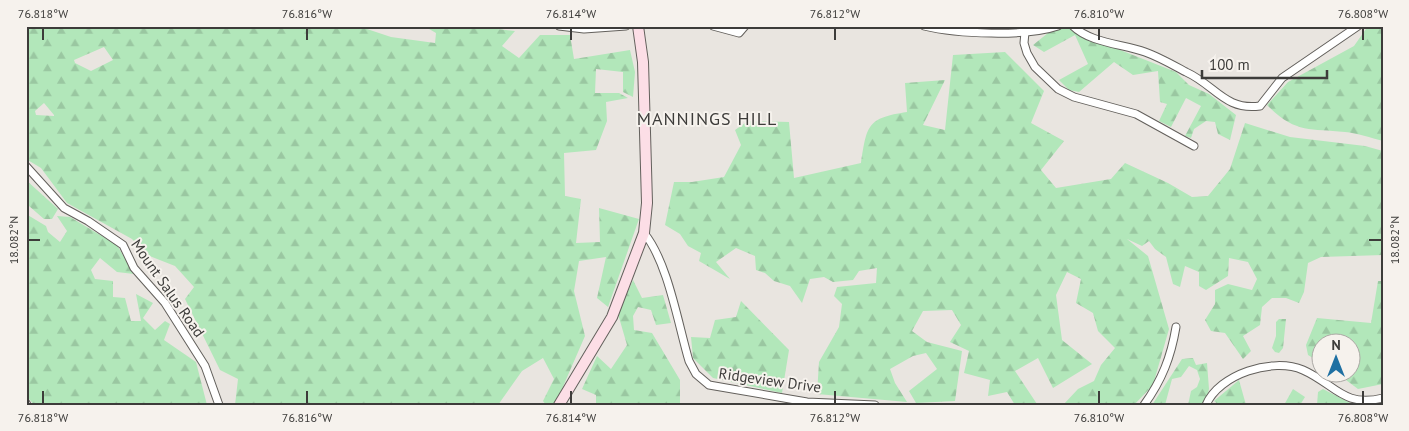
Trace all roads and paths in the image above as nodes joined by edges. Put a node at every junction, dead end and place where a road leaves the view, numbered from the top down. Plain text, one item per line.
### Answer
1 (560, 26) edge
2 (626, 26) edge
3 (638, 26) edge
4 (713, 26) edge
5 (745, 26) edge
6 (924, 26) edge
7 (1058, 26) edge
8 (1073, 26) edge
9 (1358, 26) edge
10 (966, 29) edge
11 (1025, 32) junction
12 (1194, 146) dead end
13 (26, 166) edge
14 (644, 233) junction
15 (1176, 326) dead end
16 (1383, 398) edge
17 (219, 405) edge
18 (559, 405) edge
19 (875, 405) edge
20 (1144, 405) edge
21 (1206, 405) edge

1 - 2 street
3 - 14 main road
4 - 5 street
6 - 10 street
7 - 11 street
8 - 9 street
10 - 11 street
11 - 12 street
13 - 17 street, Mount Salus Road
14 - 18 main road
14 - 19 street, Ridgeview Drive
15 - 20 street
16 - 21 street

